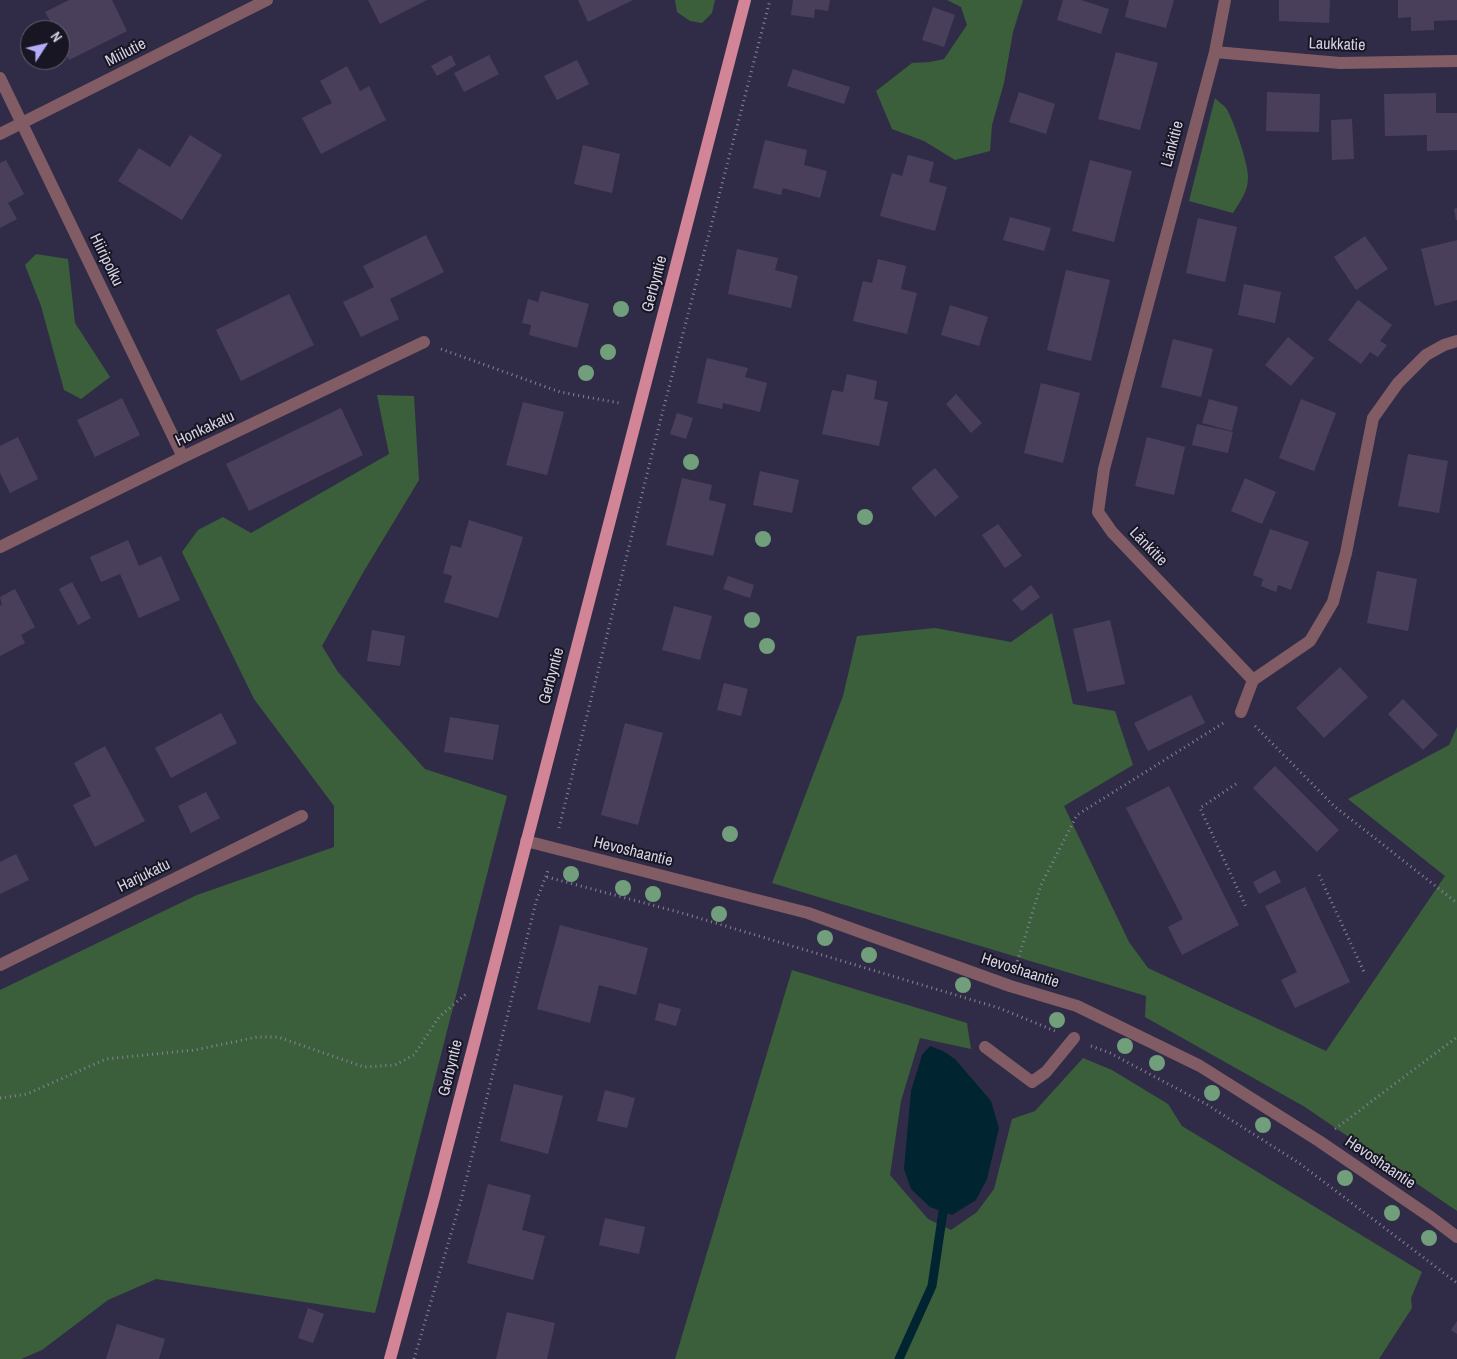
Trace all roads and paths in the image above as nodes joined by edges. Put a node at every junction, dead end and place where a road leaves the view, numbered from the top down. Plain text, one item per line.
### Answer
1 (266, 0) edge
2 (745, 0) edge
3 (770, 0) edge
4 (1225, 0) edge
5 (1215, 52) junction
6 (1457, 61) edge
7 (0, 78) edge
8 (22, 123) junction
9 (0, 134) edge
10 (1457, 341) edge
11 (424, 342) joint
12 (639, 412) junction
13 (661, 418) junction
14 (183, 457) junction
15 (0, 547) edge
16 (1253, 680) junction
17 (1241, 712) junction
18 (1236, 784) dead end
19 (302, 816) dead end
20 (526, 841) junction
21 (554, 848) junction
22 (1319, 875) dead end
23 (547, 877) junction
24 (1457, 903) edge
25 (1247, 909) dead end
26 (0, 965) edge
27 (1365, 974) dead end
28 (1010, 986) junction
29 (488, 991) junction
30 (999, 1008) junction
31 (1457, 1037) edge
32 (1074, 1038) junction
33 (985, 1047) dead end
34 (0, 1098) edge
35 (1320, 1141) junction
36 (1299, 1163) junction
37 (1457, 1237) edge
38 (1457, 1283) edge
39 (390, 1359) edge
40 (414, 1359) edge

1 - 8 street, Miilutie
2 - 12 main road, Gerbyntie
3 - 13 path
4 - 5 street, Länkitie
5 - 6 street, Laukkatie
5 - 16 street, Länkitie
7 - 8 street, Hiiripolku
8 - 9 street, Miilutie
8 - 14 street, Hiiripolku
10 - 16 street
11 - 12 path
11 - 14 street, Honkakatu
12 - 13 path
12 - 20 main road, Gerbyntie
13 - 21 path
14 - 15 street, Honkakatu
16 - 17 street
17 - 24 path
17 - 28 path
18 - 25 path
19 - 26 street, Harjukatu
20 - 21 street, Hevoshaantie
20 - 29 main road, Gerbyntie
21 - 23 path
21 - 28 street, Hevoshaantie
22 - 27 path
23 - 30 path
23 - 40 path
28 - 30 path
28 - 35 street, Hevoshaantie
29 - 34 path
29 - 39 main road, Gerbyntie
30 - 32 path
31 - 35 path
32 - 33 street
32 - 36 path
35 - 36 path
35 - 37 street, Hevoshaantie
36 - 38 path

